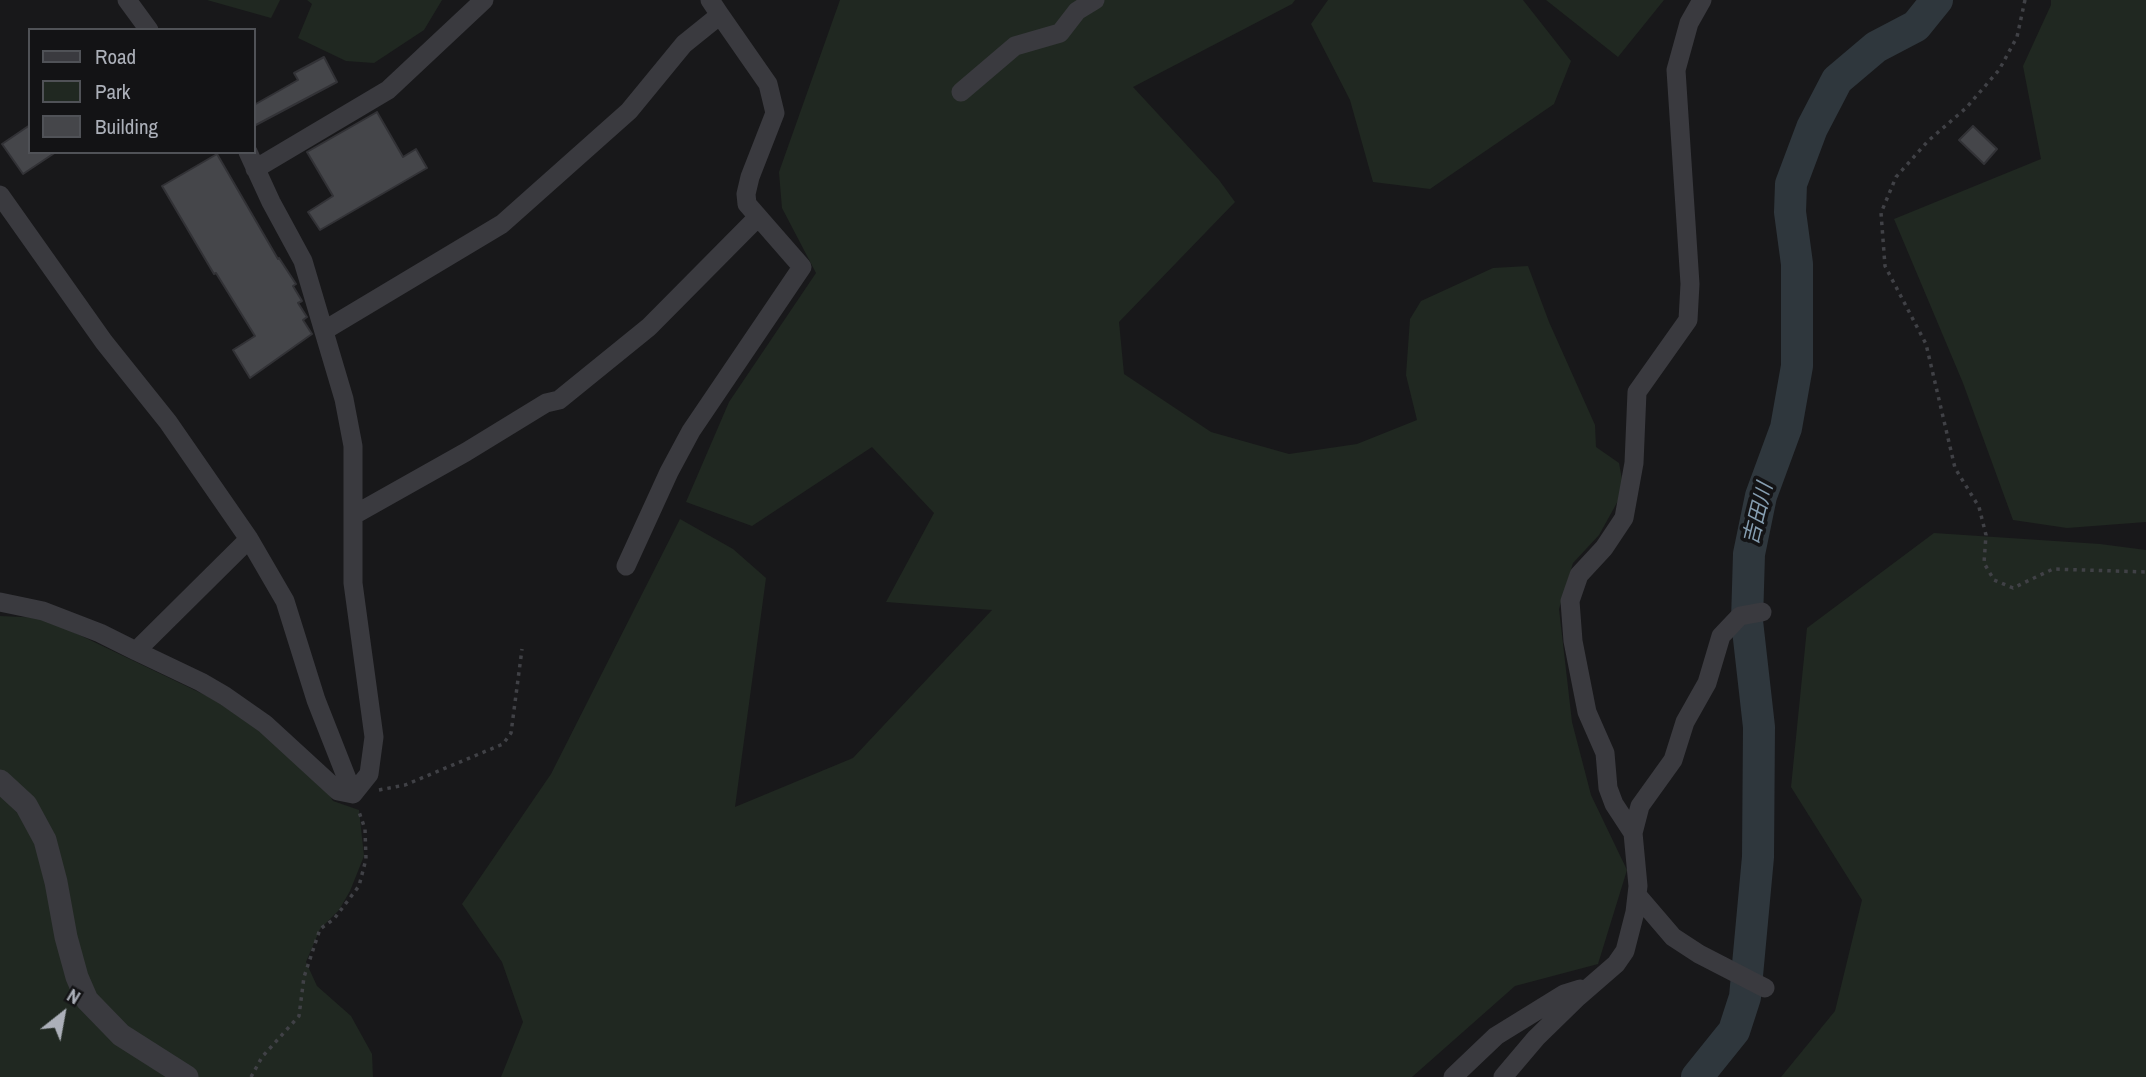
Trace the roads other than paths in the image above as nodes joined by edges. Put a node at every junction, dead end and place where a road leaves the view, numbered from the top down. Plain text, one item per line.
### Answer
1 (127, 0) edge
2 (484, 0) edge
3 (1095, 0) edge
4 (1702, 0) edge
5 (715, 7) edge
6 (148, 28) edge
7 (961, 92) dead end
8 (251, 160) edge
9 (0, 195) edge
10 (758, 217) junction
11 (325, 330) junction
12 (354, 515) junction
13 (249, 539) junction
14 (626, 566) dead end
15 (0, 601) edge
16 (1762, 611) dead end
17 (136, 652) junction
18 (0, 780) edge
19 (353, 794) junction
20 (1633, 834) junction
21 (1637, 895) junction
22 (1591, 986) junction
23 (1765, 988) dead end
24 (187, 1077) edge
25 (1453, 1077) edge
26 (1503, 1077) edge

1 - 6 street
2 - 8 street
3 - 7 street
4 - 20 street
5 - 10 street
5 - 11 street
8 - 11 street
9 - 13 street
10 - 12 street
10 - 14 street
11 - 12 street
12 - 19 street
13 - 17 street
13 - 19 street
15 - 17 street
16 - 20 street
17 - 19 street
18 - 24 street
20 - 21 street
21 - 22 street
21 - 23 street
22 - 25 street
22 - 26 street

